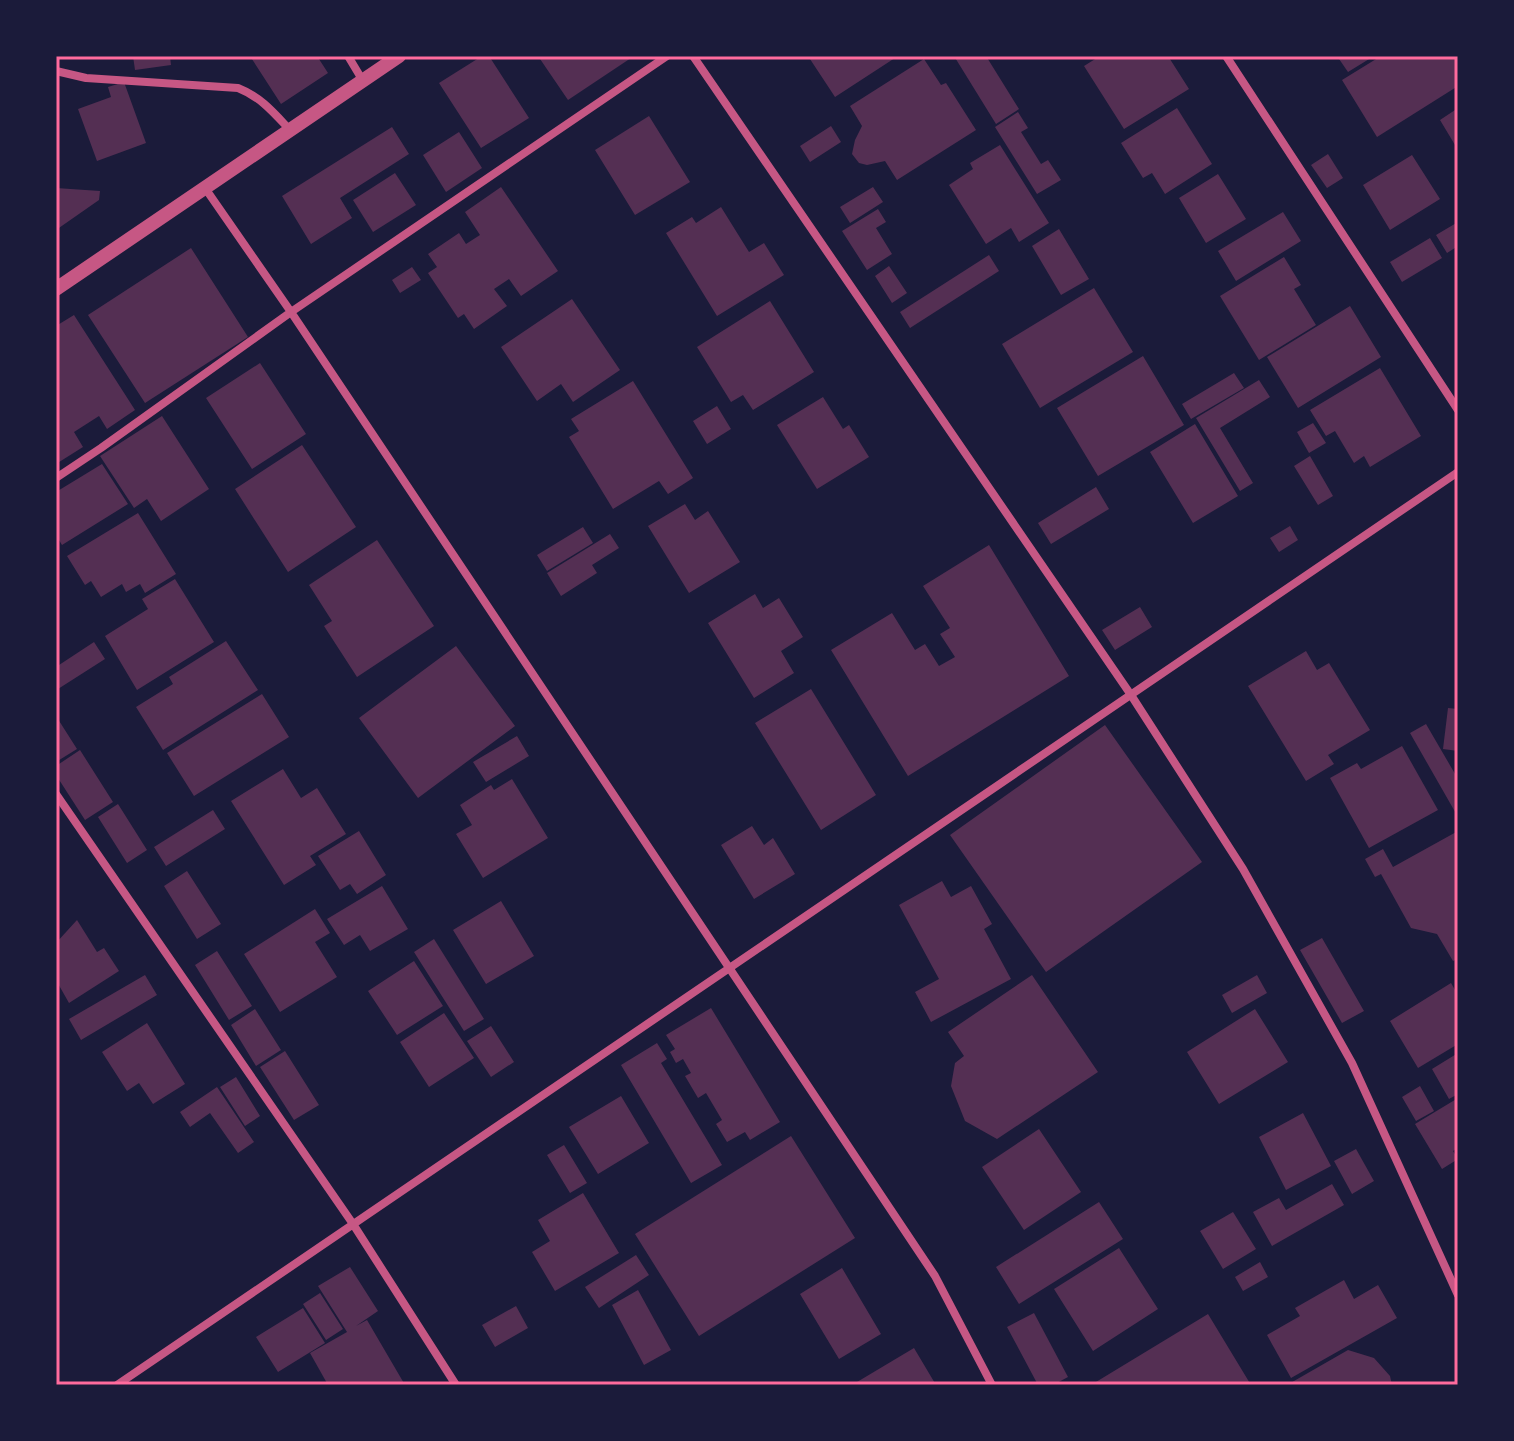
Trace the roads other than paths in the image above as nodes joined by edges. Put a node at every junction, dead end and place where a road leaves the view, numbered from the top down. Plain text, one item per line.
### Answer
1 (348, 56) edge
2 (399, 56) edge
3 (667, 56) edge
4 (693, 56) edge
5 (1226, 56) edge
6 (56, 71) edge
7 (363, 81) junction
8 (290, 130) junction
9 (205, 188) junction
10 (56, 289) edge
11 (291, 312) junction
12 (1458, 410) edge
13 (1458, 472) edge
14 (56, 478) edge
15 (1131, 695) junction
16 (56, 794) edge
17 (730, 967) junction
18 (353, 1224) junction
19 (1458, 1295) edge
20 (117, 1385) edge
21 (456, 1385) edge
22 (992, 1385) edge

1 - 7 street
2 - 7 street
3 - 11 street
4 - 15 street
5 - 12 street
6 - 8 street
7 - 8 street
8 - 9 street
9 - 10 street
9 - 11 street
11 - 14 street
11 - 17 street
13 - 15 street
15 - 17 street
15 - 19 street
16 - 18 street
17 - 18 street
17 - 22 street
18 - 20 street
18 - 21 street

